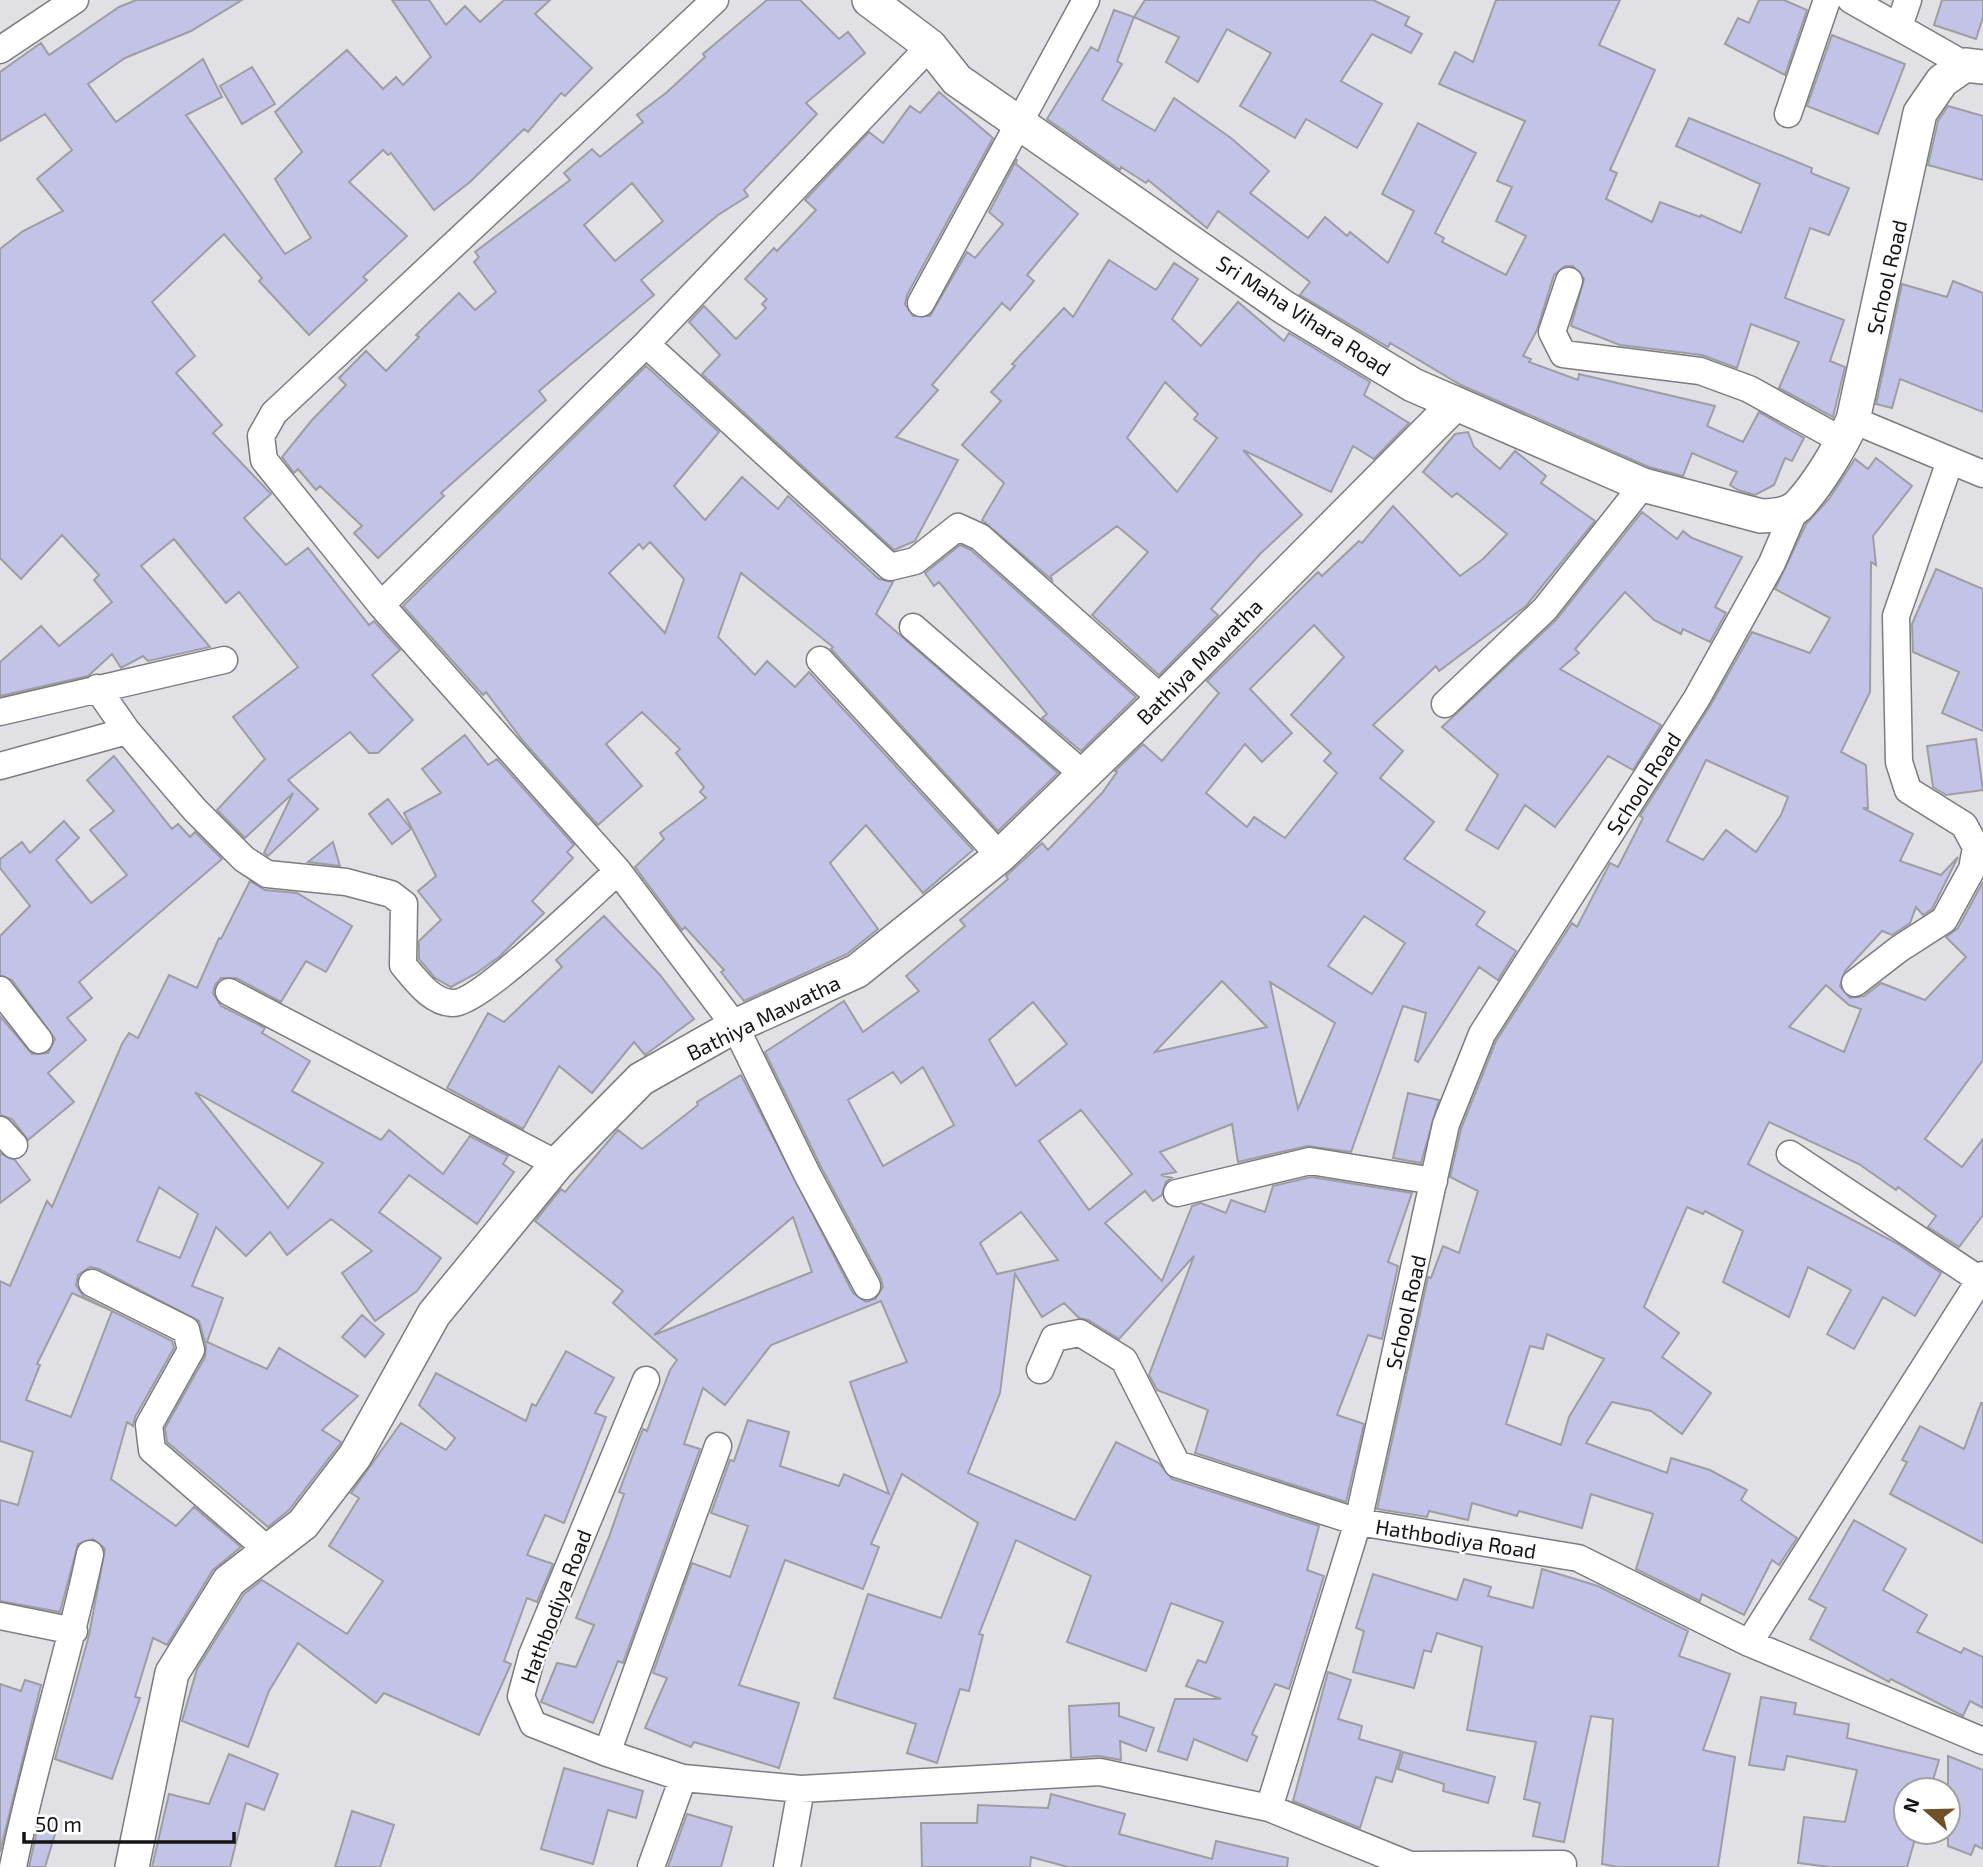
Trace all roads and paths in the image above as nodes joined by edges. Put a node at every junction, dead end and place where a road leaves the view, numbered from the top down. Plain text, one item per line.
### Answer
1 (75, 0) edge
2 (715, 0) edge
3 (869, 0) edge
4 (1086, 0) edge
5 (1827, 0) edge
6 (1851, 0) edge
7 (1908, 0) edge
8 (1899, 26) junction
9 (930, 46) junction
10 (0, 50) edge
11 (1974, 66) edge
12 (1788, 114) dead end
13 (1018, 123) junction
14 (1569, 281) dead end
15 (921, 303) dead end
16 (646, 344) junction
17 (1455, 404) junction
18 (1848, 431) junction
19 (1950, 461) junction
20 (1983, 474) edge
21 (1643, 485) junction
22 (1796, 507) junction
23 (380, 605) junction
24 (913, 627) dead end
25 (224, 660) dead end
26 (820, 660) dead end
27 (97, 688) junction
28 (1162, 699) junction
29 (1445, 704) dead end
30 (0, 712) edge
31 (127, 731) junction
32 (0, 766) edge
33 (1084, 775) junction
34 (999, 856) junction
35 (618, 870) junction
36 (1855, 984) dead end
37 (0, 990) edge
38 (229, 992) dead end
39 (735, 1026) junction
40 (39, 1040) dead end
41 (1790, 1154) dead end
42 (557, 1164) junction
43 (1434, 1181) junction
44 (1177, 1193) dead end
45 (1982, 1278) edge
46 (92, 1283) dead end
47 (867, 1286) dead end
48 (1040, 1370) dead end
49 (646, 1380) dead end
50 (719, 1446) dead end
51 (1358, 1522) junction
52 (269, 1551) junction
53 (90, 1554) dead end
54 (0, 1616) edge
55 (74, 1631) junction
56 (1749, 1643) junction
57 (1983, 1741) edge
58 (607, 1754) junction
59 (683, 1778) junction
60 (801, 1789) junction
61 (1269, 1808) junction
62 (1563, 1864) dead end
63 (1410, 1866) edge
64 (13, 1867) edge
65 (132, 1867) edge
66 (651, 1867) edge
67 (787, 1867) edge

1 - 10 street
2 - 23 street
3 - 9 street, Sri Maha Vihara Road
4 - 13 street
5 - 12 street
6 - 8 street
7 - 8 street
8 - 11 street
9 - 13 street, Sri Maha Vihara Road
9 - 16 street
11 - 18 street, School Road
13 - 15 street
13 - 17 street, Sri Maha Vihara Road
14 - 18 street
16 - 23 street
16 - 28 street
17 - 21 street, Sri Maha Vihara Road
17 - 28 street, Bathiya Mawatha
18 - 19 street
18 - 22 street, School Road
19 - 20 street
19 - 36 street
21 - 22 street, Sri Maha Vihara Road
21 - 29 street
22 - 43 street, School Road
23 - 35 street
24 - 33 street
25 - 27 street
26 - 34 street
27 - 30 street
27 - 31 street
28 - 33 street, Bathiya Mawatha
31 - 32 street
31 - 35 street
33 - 34 street, Bathiya Mawatha
34 - 39 street, Bathiya Mawatha
35 - 39 street
37 - 40 street
38 - 42 street
39 - 42 street, Bathiya Mawatha
39 - 47 street
41 - 45 street
42 - 52 street, Bathiya Mawatha
43 - 44 street
43 - 51 street, School Road
45 - 56 street
46 - 52 street
48 - 51 street
49 - 58 street, Hathbodiya Road
50 - 58 street
51 - 56 street, Hathbodiya Road
51 - 61 street, Hathbodiya Road
52 - 65 street, Bathiya Mawatha
53 - 55 street
54 - 55 street
55 - 64 street
56 - 57 street, Hathbodiya Road
58 - 59 street, Hathbodiya Road
59 - 60 street, Hathbodiya Road
59 - 66 street
60 - 61 street, Hathbodiya Road
60 - 67 street
61 - 63 street, Hathbodiya Road
62 - 63 street, Hathbodiya Road

